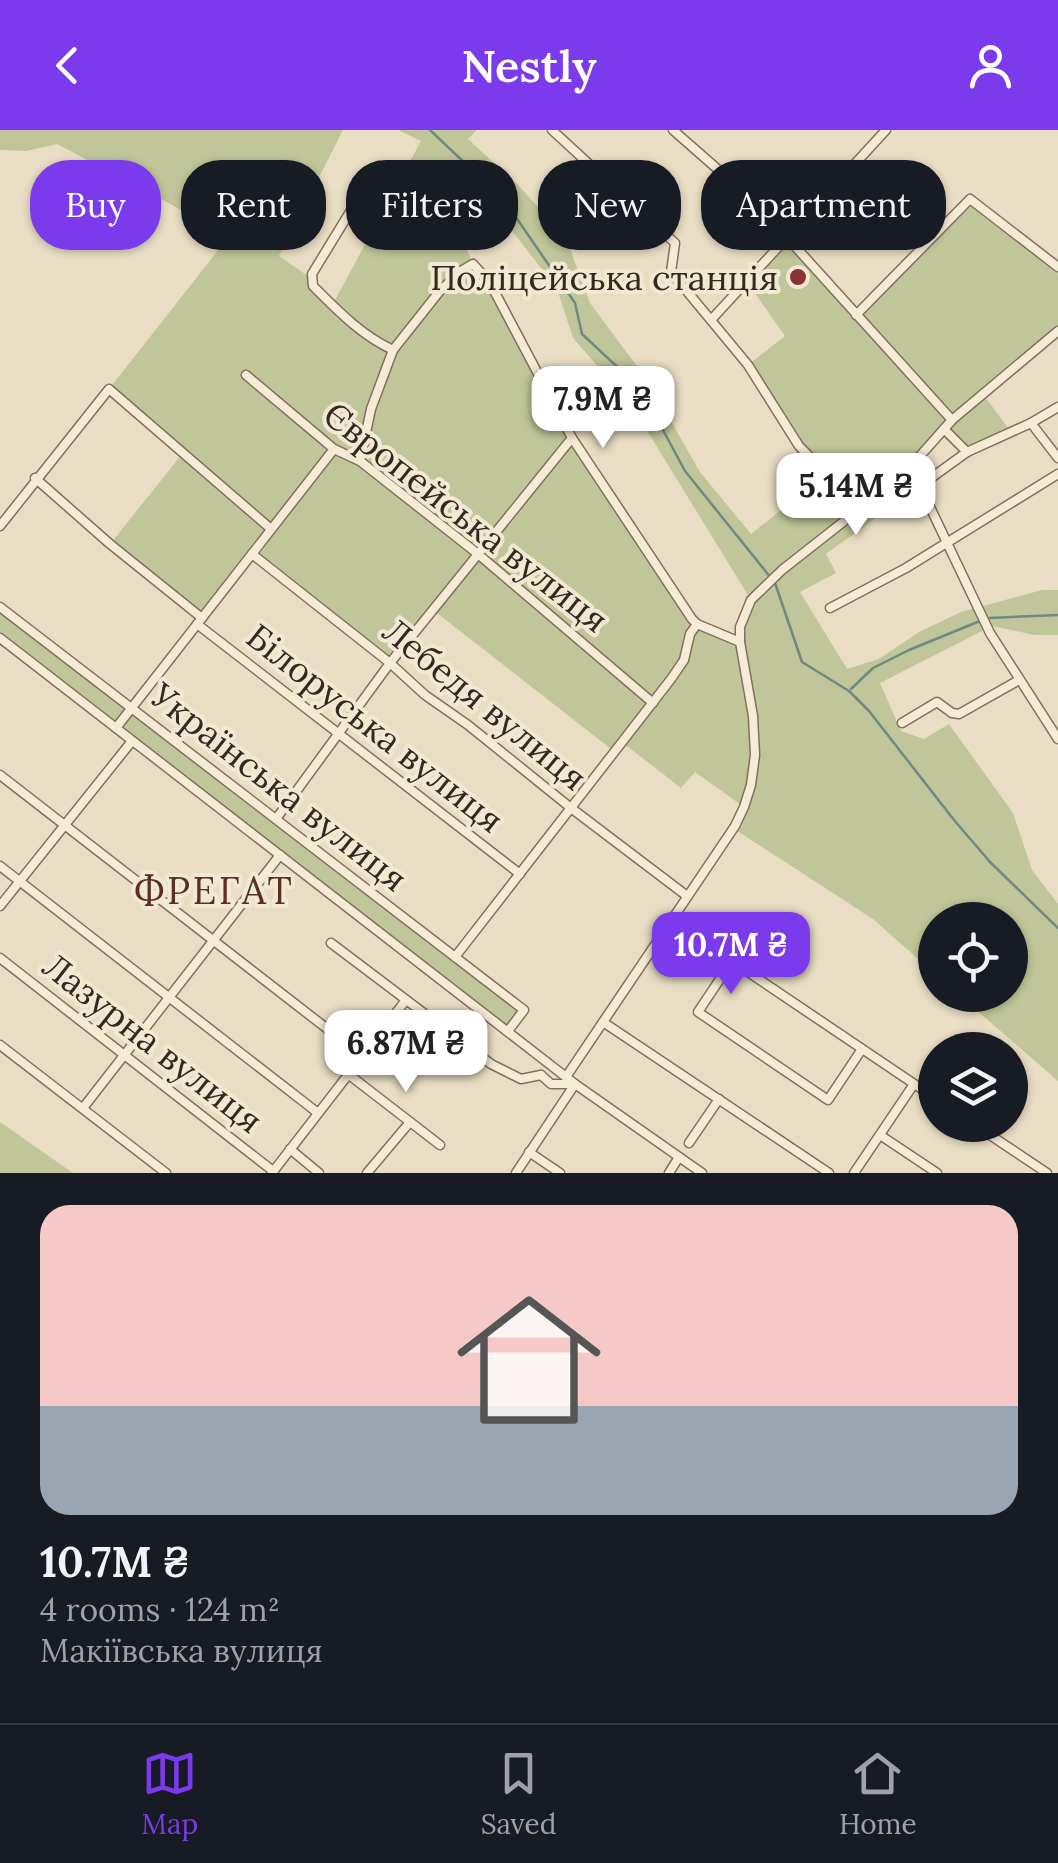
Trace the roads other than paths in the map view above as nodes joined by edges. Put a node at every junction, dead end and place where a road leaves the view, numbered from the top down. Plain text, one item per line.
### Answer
1 (552, 130) edge
2 (673, 130) edge
3 (886, 130) edge
4 (707, 160) edge
5 (859, 160) edge
6 (346, 218) edge
7 (777, 250) edge
8 (797, 250) edge
9 (1058, 266) edge
10 (856, 315) junction
11 (711, 320) junction
12 (1058, 331) edge
13 (392, 350) junction
14 (246, 376) dead end
15 (1058, 407) edge
16 (952, 420) junction
17 (1031, 423) junction
18 (944, 428) junction
19 (572, 438) junction
20 (334, 449) junction
21 (966, 452) junction
22 (1058, 458) edge
23 (360, 461) junction
24 (904, 474) junction
25 (1058, 474) edge
26 (35, 478) junction
27 (920, 486) junction
28 (850, 518) junction
29 (0, 526) edge
30 (272, 529) junction
31 (946, 542) junction
32 (252, 554) junction
33 (478, 554) junction
34 (0, 607) edge
35 (830, 608) dead end
36 (199, 621) junction
37 (697, 624) junction
38 (0, 638) edge
39 (740, 642) junction
40 (390, 663) junction
41 (1019, 680) junction
42 (653, 703) junction
43 (132, 708) junction
44 (902, 723) dead end
45 (116, 728) junction
46 (338, 734) junction
47 (1058, 739) edge
48 (132, 741) junction
49 (0, 775) edge
50 (571, 808) junction
51 (276, 820) junction
52 (65, 825) junction
53 (280, 855) junction
54 (0, 866) edge
55 (520, 874) junction
56 (20, 882) junction
57 (686, 895) junction
58 (0, 906) edge
59 (671, 920) junction
60 (214, 940) junction
61 (331, 942) dead end
62 (455, 957) junction
63 (0, 958) edge
64 (732, 961) junction
65 (169, 998) junction
66 (406, 1000) junction
67 (603, 1022) junction
68 (508, 1030) junction
69 (0, 1044) edge
70 (862, 1048) junction
71 (124, 1055) junction
72 (361, 1055) dead end
73 (550, 1064) junction
74 (348, 1074) junction
75 (540, 1075) junction
76 (566, 1077) junction
77 (575, 1084) junction
78 (914, 1084) junction
79 (918, 1087) edge
80 (719, 1099) junction
81 (82, 1108) junction
82 (318, 1113) junction
83 (410, 1122) junction
84 (880, 1135) junction
85 (1000, 1142) edge
86 (689, 1143) dead end
87 (440, 1145) dead end
88 (290, 1149) junction
89 (529, 1152) junction
90 (679, 1158) junction
91 (272, 1172) edge
92 (166, 1173) edge
93 (320, 1173) edge
94 (367, 1173) edge
95 (516, 1173) edge
96 (560, 1173) edge
97 (668, 1173) edge
98 (702, 1173) edge
99 (829, 1173) edge
100 (854, 1173) edge
101 (937, 1173) edge
102 (1046, 1173) edge

1 - 11 street
2 - 4 street
3 - 5 street
6 - 13 street
7 - 11 street
8 - 10 street
9 - 10 street
10 - 16 street
11 - 28 street
12 - 16 street
13 - 19 street
13 - 23 street
14 - 20 street, Європейська вулиця
15 - 17 street
16 - 18 street
17 - 21 street
17 - 22 street
18 - 21 street
18 - 24 street
19 - 33 street
19 - 37 street
20 - 23 street, Європейська вулиця
20 - 30 street
21 - 27 street
23 - 33 street, Європейська вулиця
24 - 27 street
24 - 28 street
25 - 31 street
26 - 29 street
26 - 30 street
26 - 36 street, Білоруська вулиця
27 - 31 street
28 - 39 street
30 - 32 street
31 - 35 street
31 - 41 street
32 - 36 street
32 - 40 street, Лебедя вулиця
33 - 40 street
33 - 42 street, Європейська вулиця
34 - 43 street, Українська вулиця
36 - 43 street
36 - 46 street, Білоруська вулиця
37 - 39 street
37 - 42 street
38 - 45 street
39 - 57 street
40 - 46 street
40 - 50 street, Лебедя вулиця
41 - 44 street
41 - 47 street
42 - 50 street
43 - 45 street
43 - 51 street, Українська вулиця
45 - 48 street
46 - 51 street
46 - 55 street, Білоруська вулиця
48 - 52 street
48 - 53 street
49 - 52 street
50 - 55 street
50 - 57 street, Лебедя вулиця
51 - 62 street, Українська вулиця
52 - 56 street
52 - 60 street
53 - 60 street
53 - 68 street
54 - 56 street
55 - 62 street
56 - 58 street
56 - 65 street
57 - 59 street
59 - 64 street
59 - 67 street
60 - 65 street
60 - 72 street
61 - 66 street
62 - 68 street, Українська вулиця
63 - 71 street, Лазурна вулиця
64 - 70 street
64 - 70 street
65 - 71 street
65 - 82 street
66 - 74 street
66 - 75 street
67 - 76 street
67 - 80 street
68 - 73 street
69 - 81 street
70 - 78 street
71 - 81 street
71 - 91 street, Лазурна вулиця
73 - 75 street
73 - 76 street
74 - 82 street
74 - 83 street
75 - 77 street
76 - 77 street
77 - 89 street
77 - 90 street
78 - 79 street
78 - 84 street
80 - 86 street
80 - 99 street
81 - 92 street
82 - 88 street
83 - 87 street
83 - 94 street
84 - 100 street
84 - 101 street
85 - 102 street
88 - 91 street
88 - 93 street
89 - 95 street
89 - 96 street
90 - 97 street
90 - 98 street

